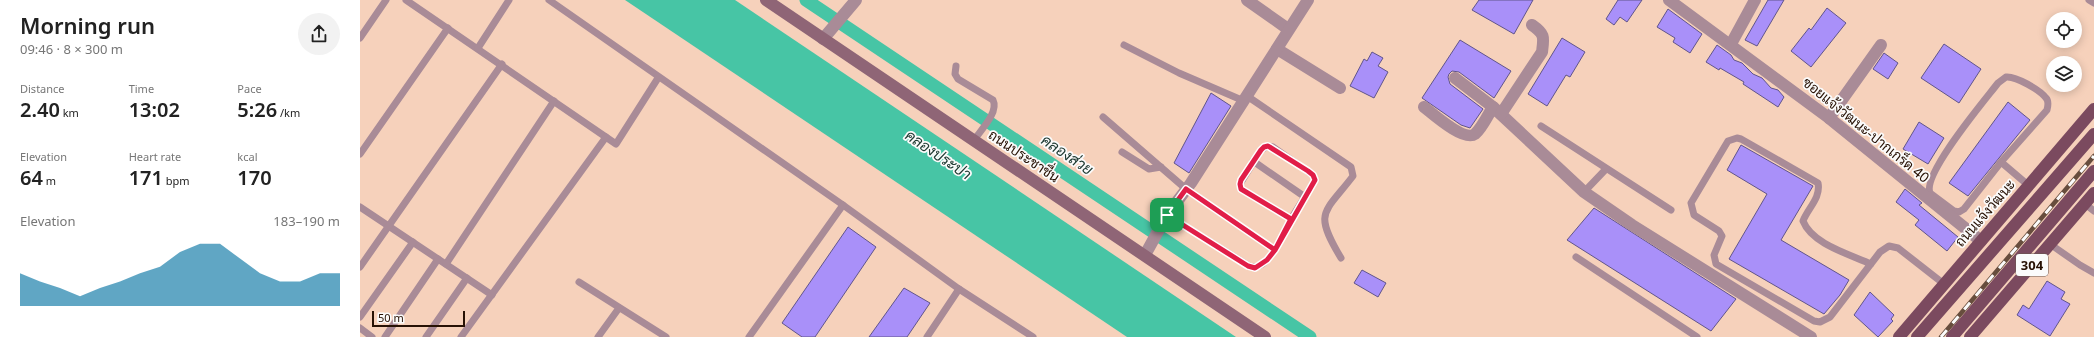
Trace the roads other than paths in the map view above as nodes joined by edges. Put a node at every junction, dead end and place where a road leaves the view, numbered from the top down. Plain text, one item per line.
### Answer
1 (386, 0) edge
2 (406, 0) edge
3 (509, 0) edge
4 (549, 0) edge
5 (766, 0) edge
6 (856, 0) edge
7 (1247, 0) edge
8 (1308, 0) edge
9 (1669, 0) edge
10 (1755, 0) edge
11 (2089, 0) edge
12 (2094, 3) edge
13 (1532, 25) dead end
14 (448, 28) junction
15 (1288, 29) junction
16 (826, 36) junction
17 (360, 38) edge
18 (1731, 44) junction
19 (1124, 45) dead end
20 (1881, 45) dead end
21 (478, 48) junction
22 (1277, 49) junction
23 (502, 64) junction
24 (956, 66) dead end
25 (658, 78) junction
26 (1455, 78) dead end
27 (1340, 88) dead end
28 (1245, 99) junction
29 (554, 100) junction
30 (1424, 107) dead end
31 (2094, 109) edge
32 (1497, 111) junction
33 (1102, 117) dead end
34 (1829, 118) junction
35 (1540, 126) dead end
36 (2094, 134) edge
37 (977, 135) junction
38 (606, 137) junction
39 (1122, 152) dead end
40 (360, 154) edge
41 (1253, 161) junction
42 (2001, 162) junction
43 (1161, 167) junction
44 (1606, 169) junction
45 (2094, 171) edge
46 (2028, 185) junction
47 (1186, 189) junction
48 (1584, 192) junction
49 (2094, 193) edge
50 (1305, 198) junction
51 (843, 205) junction
52 (2089, 207) edge
53 (361, 209) edge
54 (1671, 210) dead end
55 (1167, 215) junction
56 (1291, 219) junction
57 (389, 226) junction
58 (1981, 241) junction
59 (413, 242) junction
60 (2050, 244) junction
61 (1275, 250) junction
62 (1147, 252) junction
63 (1576, 257) dead end
64 (1341, 258) dead end
65 (438, 259) junction
66 (446, 264) junction
67 (1871, 264) junction
68 (360, 267) edge
69 (2094, 273) edge
70 (467, 278) junction
71 (579, 282) dead end
72 (1944, 284) junction
73 (959, 289) junction
74 (492, 295) junction
75 (619, 308) junction
76 (360, 317) edge
77 (360, 328) edge
78 (372, 337) edge
79 (384, 337) edge
80 (426, 337) edge
81 (461, 337) edge
82 (598, 337) edge
83 (666, 337) edge
84 (749, 337) edge
85 (927, 337) edge
86 (1033, 337) edge
87 (1265, 337) edge
88 (1697, 337) edge
89 (1811, 337) edge
90 (1899, 337) edge
91 (1917, 337) edge
92 (1952, 337) edge
93 (1970, 337) edge

1 - 17 lane
2 - 14 lane
3 - 21 lane
4 - 25 lane
5 - 16 main road, ถนนประชาชื่น
6 - 16 street
7 - 15 street
8 - 15 street
9 - 18 street, ซอยแจ้งวัฒนะ-ปากเกร็ด 40
10 - 18 street
11 - 12 lane
13 - 32 street
14 - 21 lane
14 - 40 lane
15 - 22 street
16 - 37 main road, ถนนประชาชื่น
18 - 34 street, ซอยแจ้งวัฒนะ-ปากเกร็ด 40
19 - 28 lane
20 - 34 street
21 - 23 lane
22 - 27 street
22 - 28 street
23 - 29 lane
23 - 57 lane
24 - 37 lane
25 - 38 lane
25 - 51 lane
26 - 32 street
28 - 47 street
28 - 64 lane
29 - 38 lane
29 - 66 lane
30 - 32 street
31 - 46 main road, ถนนแจ้งวัฒนะ
32 - 48 street
33 - 43 lane
34 - 58 street, ซอยแจ้งวัฒนะ-ปากเกร็ด 40
35 - 44 lane
36 - 91 main road, 304
37 - 62 main road, ถนนประชาชื่น
38 - 74 lane
39 - 43 lane
41 - 50 lane
41 - 50 lane
41 - 56 lane
42 - 42 lane
42 - 46 lane
43 - 47 lane
44 - 48 lane
44 - 54 lane
45 - 92 main road, 304
46 - 58 main road, ถนนแจ้งวัฒนะ
47 - 55 street
47 - 61 lane
48 - 89 street
49 - 52 main road, 304
50 - 56 lane
51 - 73 lane
51 - 84 lane
52 - 60 main road, 304
53 - 57 lane
55 - 61 lane
55 - 62 street
56 - 61 lane
57 - 59 lane
57 - 68 lane
58 - 72 main road, ถนนแจ้งวัฒนะ
59 - 65 lane
59 - 76 lane
60 - 69 lane
60 - 93 main road, 304
62 - 87 main road, ถนนประชาชื่น
63 - 88 lane
65 - 66 lane
65 - 79 lane
66 - 70 lane
67 - 67 lane
67 - 72 lane
70 - 74 lane
70 - 80 lane
71 - 75 lane
72 - 90 main road, ถนนแจ้งวัฒนะ
73 - 85 lane
73 - 86 lane
74 - 81 lane
75 - 82 lane
75 - 83 lane
77 - 78 lane

